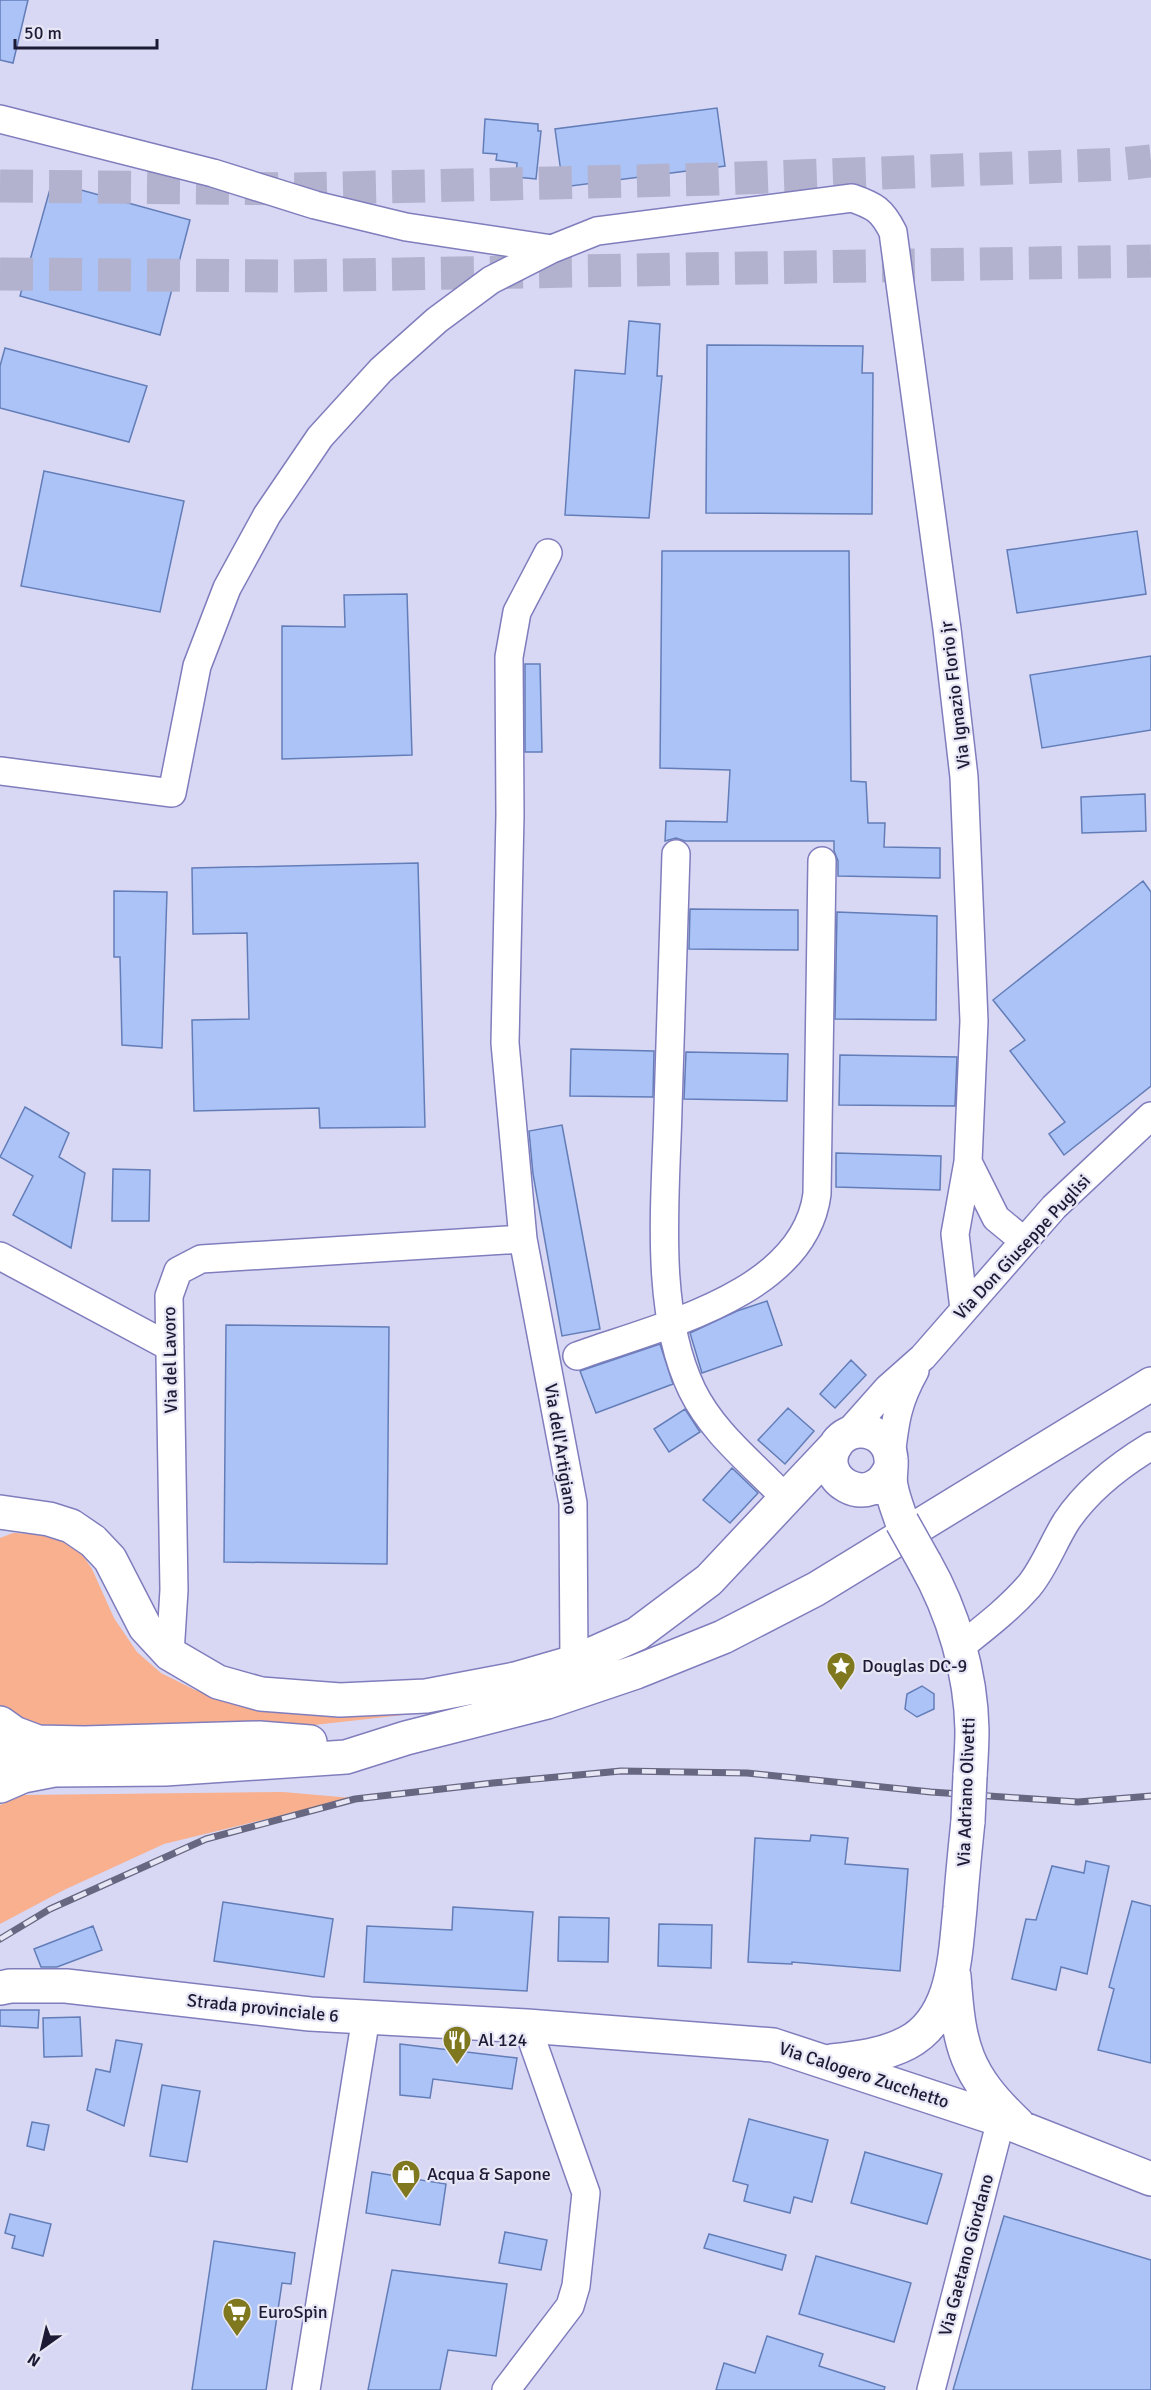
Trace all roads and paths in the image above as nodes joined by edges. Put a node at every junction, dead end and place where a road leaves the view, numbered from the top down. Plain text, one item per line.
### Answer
1 (0, 119) edge
2 (552, 249) junction
3 (548, 553) dead end
4 (0, 771) edge
5 (676, 854) dead end
6 (822, 861) dead end
7 (1151, 1116) edge
8 (968, 1162) junction
9 (523, 1239) junction
10 (1024, 1241) junction
11 (0, 1256) edge
12 (964, 1309) junction
13 (672, 1322) junction
14 (170, 1347) junction
15 (577, 1356) dead end
16 (923, 1357) junction
17 (1151, 1384) edge
18 (842, 1439) junction
19 (1151, 1446) edge
20 (891, 1462) junction
21 (853, 1488) junction
22 (787, 1500) junction
23 (3, 1514) edge
24 (902, 1522) junction
25 (959, 1648) junction
26 (170, 1654) junction
27 (574, 1662) junction
28 (0, 1723) edge
29 (406, 1738) junction
30 (339, 1744) junction
31 (0, 1754) edge
32 (0, 1786) edge
33 (954, 1968) junction
34 (0, 1988) edge
35 (366, 2017) junction
36 (527, 2026) junction
37 (924, 2031) junction
38 (962, 2043) junction
39 (827, 2061) junction
40 (925, 2093) junction
41 (1012, 2125) junction
42 (1151, 2179) edge
43 (306, 2390) edge
44 (506, 2390) edge
45 (931, 2390) edge

1 - 2 street
2 - 4 street
2 - 8 street, Via Ignazio Florio jr
3 - 9 street, Via dell'Artigiano
5 - 13 street
6 - 13 street
7 - 10 street, Via Don Giuseppe Puglisi
8 - 10 street
8 - 12 street, Via Ignazio Florio jr
9 - 14 street, Via del Lavoro
9 - 27 street, Via dell'Artigiano
10 - 12 street, Via Don Giuseppe Puglisi
11 - 14 street
12 - 16 street, Via Don Giuseppe Puglisi
13 - 15 street
13 - 22 street
14 - 26 street, Via del Lavoro
16 - 18 street, Via Don Giuseppe Puglisi
16 - 20 street, Via Don Giuseppe Puglisi
17 - 29 main road
18 - 20 main road
18 - 21 main road
18 - 22 main road
19 - 25 street
20 - 21 main road
20 - 24 main road, Via Adriano Olivetti
21 - 22 main road
21 - 24 main road, Via Adriano Olivetti
22 - 27 main road
23 - 26 main road
24 - 25 main road, Via Adriano Olivetti, bridge
25 - 33 main road, Via Adriano Olivetti, bridge
26 - 27 main road
28 - 30 main road
29 - 30 main road
29 - 32 main road
30 - 31 main road
33 - 37 main road, Via Adriano Olivetti
33 - 38 main road, Via Adriano Olivetti
34 - 35 main road, Strada provinciale 6
35 - 36 main road, Strada provinciale 6
35 - 43 street
36 - 39 main road, Via Calogero Zucchetto
36 - 44 street
37 - 38 main road
37 - 39 main road, Via Adriano Olivetti
37 - 40 main road, Via Adriano Olivetti
38 - 40 main road, Via Adriano Olivetti
38 - 41 main road, Via Adriano Olivetti
39 - 40 main road, Via Calogero Zucchetto
40 - 41 main road, Via Calogero Zucchetto
41 - 42 main road, Via Calogero Zucchetto
41 - 45 street, Via Gaetano Giordano

